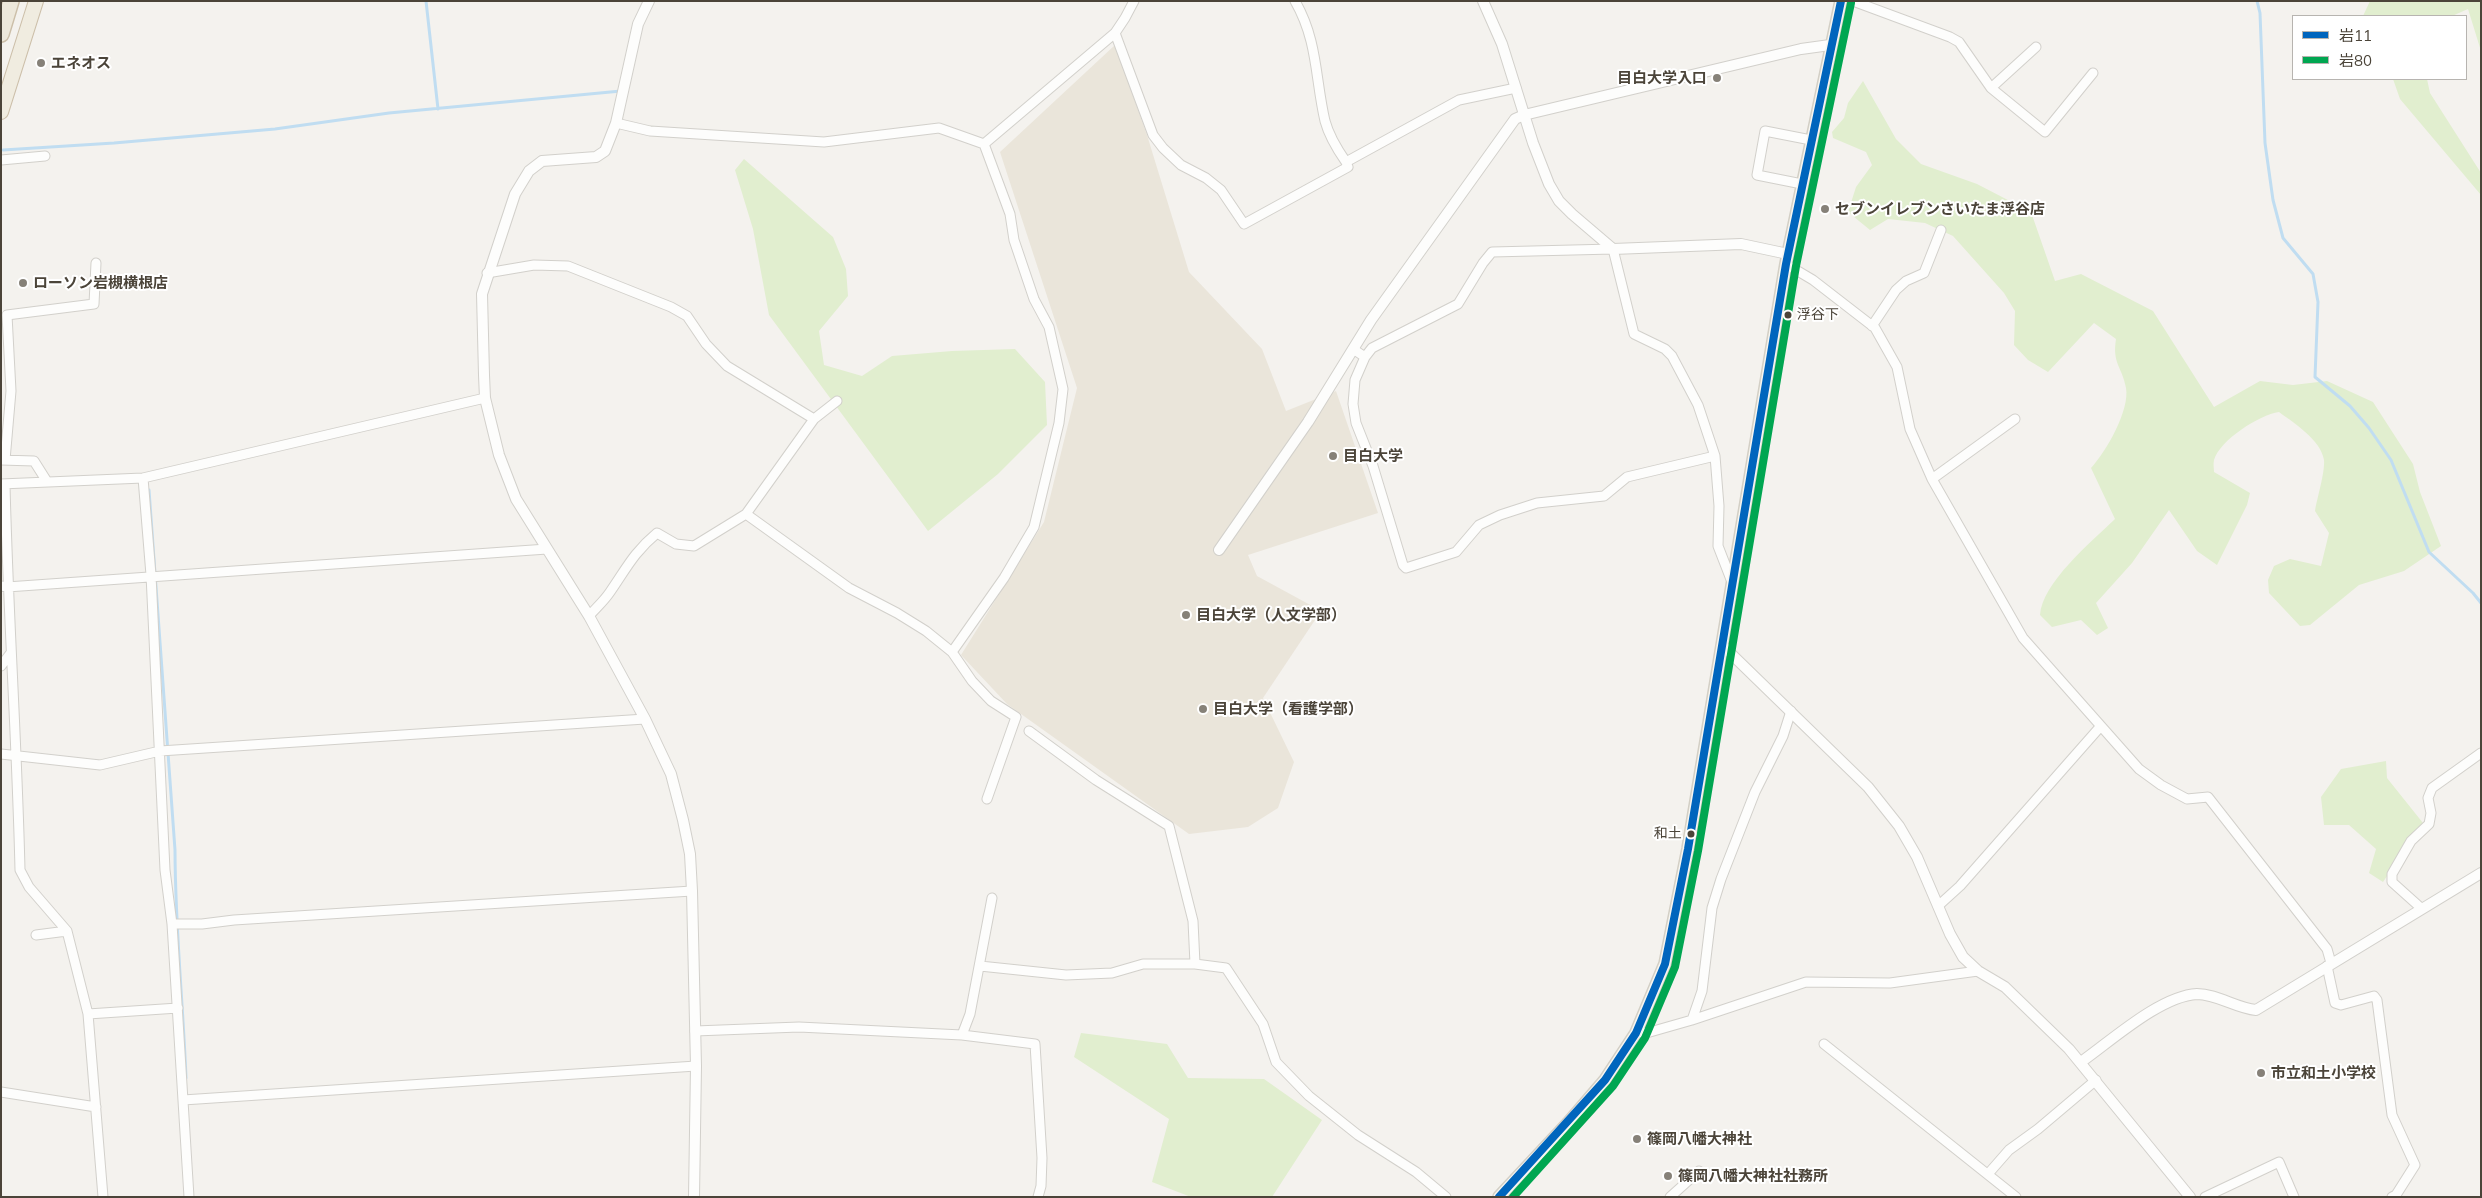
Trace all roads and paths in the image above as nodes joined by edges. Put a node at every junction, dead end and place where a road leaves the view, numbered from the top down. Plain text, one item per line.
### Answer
1 (11, 1) edge
2 (36, 1) edge
3 (649, 1) edge
4 (1134, 1) edge
5 (1295, 1) edge
6 (1483, 1) edge
7 (1841, 1) edge
8 (1853, 1) edge
9 (1115, 33) junction
10 (1, 34) edge
11 (1830, 45) junction
12 (2036, 47) dead end
13 (2093, 73) dead end
14 (1516, 88) junction
15 (1991, 88) junction
16 (1, 112) edge
17 (1524, 115) junction
18 (616, 123) junction
19 (1811, 140) junction
20 (984, 144) junction
21 (45, 156) dead end
22 (1, 160) edge
23 (1346, 162) junction
24 (1802, 184) junction
25 (1941, 230) dead end
26 (1613, 249) junction
27 (1787, 259) junction
28 (96, 263) dead end
29 (488, 273) junction
30 (1872, 326) junction
31 (1353, 349) junction
32 (1365, 357) junction
33 (485, 398) junction
34 (837, 402) dead end
35 (814, 419) junction
36 (2015, 420) dead end
37 (1715, 456) junction
38 (3, 460) edge
39 (143, 478) junction
40 (1932, 479) junction
41 (46, 480) junction
42 (3, 484) edge
43 (746, 514) junction
44 (547, 549) junction
45 (1218, 550) dead end
46 (151, 576) junction
47 (1733, 582) junction
48 (4, 586) edge
49 (589, 616) junction
50 (1722, 645) junction
51 (952, 652) junction
52 (10, 654) junction
53 (1, 666) edge
54 (1791, 711) junction
55 (645, 719) junction
56 (2100, 727) junction
57 (1029, 731) dead end
58 (160, 751) junction
59 (2481, 752) edge
60 (1, 754) edge
61 (15, 756) junction
62 (987, 799) dead end
63 (2481, 873) edge
64 (692, 890) junction
65 (992, 898) dead end
66 (1938, 906) junction
67 (2422, 908) junction
68 (172, 924) junction
69 (67, 931) junction
70 (36, 935) dead end
71 (1195, 964) junction
72 (2329, 965) junction
73 (980, 966) junction
74 (1978, 972) junction
75 (178, 1008) junction
76 (88, 1014) junction
77 (1692, 1020) junction
78 (695, 1031) junction
79 (1636, 1033) junction
80 (962, 1035) junction
81 (1824, 1044) dead end
82 (2081, 1062) junction
83 (696, 1066) junction
84 (2096, 1080) junction
85 (1, 1092) edge
86 (183, 1100) junction
87 (96, 1107) junction
88 (1699, 1171) dead end
89 (1988, 1174) junction
90 (103, 1197) edge
91 (189, 1197) edge
92 (694, 1197) edge
93 (1038, 1197) edge
94 (1446, 1197) edge
95 (1499, 1197) edge
96 (1670, 1197) edge
97 (2016, 1197) edge
98 (2190, 1197) edge
99 (2205, 1197) edge
100 (2294, 1197) edge
101 (2392, 1197) edge

1 - 10 highway
2 - 16 highway
3 - 18 street
4 - 9 street
5 - 23 street
6 - 14 street
7 - 11 main road
8 - 15 street
9 - 20 street
9 - 23 street
11 - 17 street
11 - 19 main road
12 - 15 street
13 - 15 street
14 - 17 street
14 - 23 street
17 - 26 street
17 - 31 street
18 - 20 street
18 - 29 street
19 - 24 main road
19 - 24 street
20 - 51 street
21 - 22 street
24 - 27 main road
25 - 30 street
26 - 27 street
26 - 32 street
26 - 37 street
27 - 30 street
27 - 47 main road
28 - 38 street
29 - 33 street
29 - 35 street
30 - 40 street
31 - 32 street
31 - 45 street
32 - 37 street
33 - 39 street
33 - 44 street
34 - 35 street
35 - 43 street
36 - 40 street
37 - 47 street
38 - 41 street
39 - 41 street
39 - 46 street
40 - 56 street
41 - 42 street
42 - 48 street
43 - 49 street
43 - 51 street
44 - 46 street
44 - 49 street
46 - 48 street
46 - 58 street
47 - 50 main road
48 - 52 street
49 - 55 street
50 - 54 street
50 - 79 main road
51 - 62 street
52 - 53 street
52 - 61 street
54 - 66 street
54 - 77 street
55 - 58 street
55 - 64 street
56 - 66 street
56 - 72 street
57 - 71 street
58 - 61 street
58 - 68 street
59 - 67 street
60 - 61 street
61 - 69 street
63 - 67 street
64 - 68 street
64 - 78 street
65 - 73 street
66 - 74 street
67 - 72 street
68 - 75 street
69 - 70 street
69 - 76 street
71 - 73 street
71 - 94 street
72 - 82 street
72 - 101 street
73 - 80 street
74 - 77 street
74 - 82 street
75 - 76 street
75 - 86 street
76 - 87 street
77 - 79 street
78 - 80 street
78 - 83 street
79 - 95 main road
80 - 93 street
81 - 89 street
82 - 84 street
83 - 86 street
83 - 92 street
84 - 89 street
84 - 98 street
85 - 87 street
86 - 91 street
87 - 90 street
88 - 96 street
89 - 97 street
99 - 100 street

